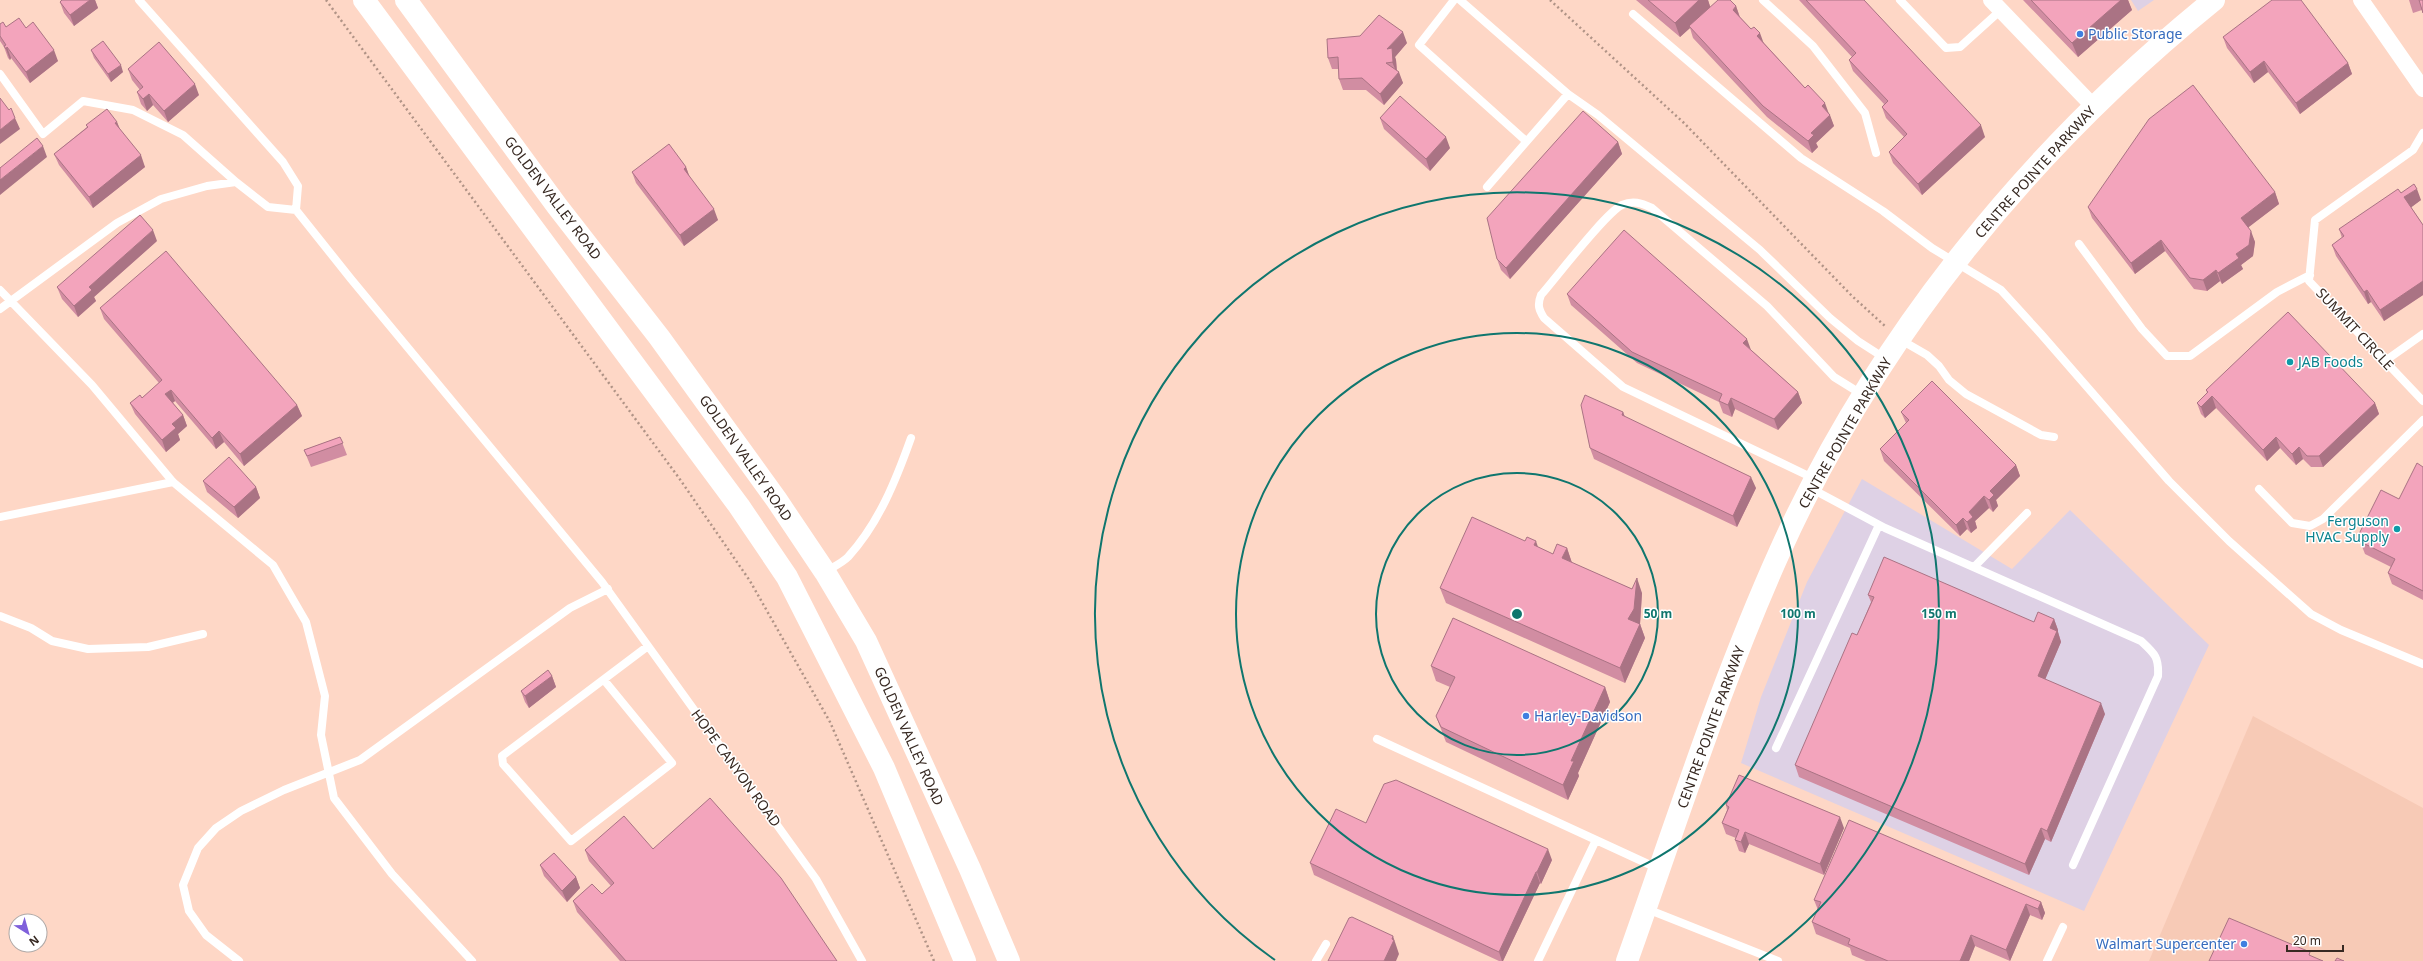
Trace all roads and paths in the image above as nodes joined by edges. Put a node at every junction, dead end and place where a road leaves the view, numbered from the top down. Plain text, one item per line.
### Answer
1 (139, 0) edge
2 (326, 0) edge
3 (364, 0) edge
4 (406, 0) edge
5 (1454, 0) edge
6 (1460, 0) edge
7 (1550, 0) edge
8 (1763, 0) edge
9 (1900, 0) edge
10 (2214, 0) edge
11 (2361, 0) edge
12 (1996, 5) edge
13 (1633, 14) dead end
14 (0, 74) edge
15 (2423, 89) edge
16 (1568, 94) junction
17 (2094, 106) junction
18 (2423, 133) edge
19 (1526, 141) junction
20 (1876, 153) dead end
21 (236, 182) junction
22 (1487, 187) dead end
23 (296, 210) junction
24 (2079, 244) dead end
25 (1956, 262) junction
26 (2310, 275) junction
27 (0, 290) edge
28 (11, 301) junction
29 (0, 309) edge
30 (2423, 334) edge
31 (1900, 339) junction
32 (1887, 360) junction
33 (2385, 361) junction
34 (1864, 396) junction
35 (2423, 401) edge
36 (2423, 420) edge
37 (2054, 437) dead end
38 (911, 438) dead end
39 (173, 482) junction
40 (1814, 484) junction
41 (2259, 489) dead end
42 (2027, 514) dead end
43 (0, 517) edge
44 (1879, 525) junction
45 (1974, 568) junction
46 (825, 572) junction
47 (608, 590) junction
48 (0, 616) edge
49 (203, 634) dead end
50 (648, 646) junction
51 (2423, 664) edge
52 (604, 680) junction
53 (1377, 739) dead end
54 (1776, 748) dead end
55 (329, 773) junction
56 (1596, 840) junction
57 (2073, 865) dead end
58 (1660, 869) junction
59 (1646, 909) junction
60 (2063, 927) dead end
61 (1326, 944) dead end
62 (239, 961) edge
63 (472, 961) edge
64 (862, 961) edge
65 (934, 961) edge
66 (965, 961) edge
67 (1009, 961) edge
68 (1316, 961) edge
69 (1538, 961) edge
70 (1627, 961) edge
71 (1778, 961) edge
72 (2047, 961) edge

1 - 23 lane
2 - 65 path
3 - 66 main road
4 - 46 main road, GOLDEN VALLEY ROAD
5 - 19 lane
6 - 16 lane
7 - 31 path
8 - 20 lane
9 - 12 lane
10 - 17 main road, CENTRE POINTE PARKWAY
11 - 15 street
12 - 17 street
13 - 25 lane
14 - 21 lane
16 - 19 lane
16 - 32 lane
17 - 25 main road, CENTRE POINTE PARKWAY
18 - 26 lane, SUMMIT CIRCLE
19 - 22 lane
21 - 23 lane
21 - 28 lane
23 - 47 lane, HOPE CANYON ROAD
24 - 26 lane
25 - 31 main road, CENTRE POINTE PARKWAY
25 - 51 lane
26 - 33 lane, SUMMIT CIRCLE
27 - 28 lane
28 - 29 lane
28 - 39 lane
30 - 33 lane
31 - 32 main road, CENTRE POINTE PARKWAY
31 - 37 lane
32 - 34 main road, CENTRE POINTE PARKWAY
33 - 35 lane, SUMMIT CIRCLE
34 - 40 main road, CENTRE POINTE PARKWAY
34 - 40 lane
36 - 41 lane
38 - 46 lane
39 - 43 lane
39 - 55 lane
40 - 44 lane
40 - 58 main road, CENTRE POINTE PARKWAY
42 - 45 lane
44 - 45 lane
44 - 54 lane
45 - 57 lane
46 - 67 main road, GOLDEN VALLEY ROAD
47 - 50 lane, HOPE CANYON ROAD
47 - 55 lane
48 - 49 lane
50 - 52 lane
50 - 64 lane, HOPE CANYON ROAD
52 - 52 lane
53 - 56 lane
55 - 62 lane
55 - 63 lane
56 - 58 lane
56 - 69 lane
58 - 59 main road, CENTRE POINTE PARKWAY
59 - 70 main road, CENTRE POINTE PARKWAY
59 - 71 lane
60 - 72 lane
61 - 68 lane

